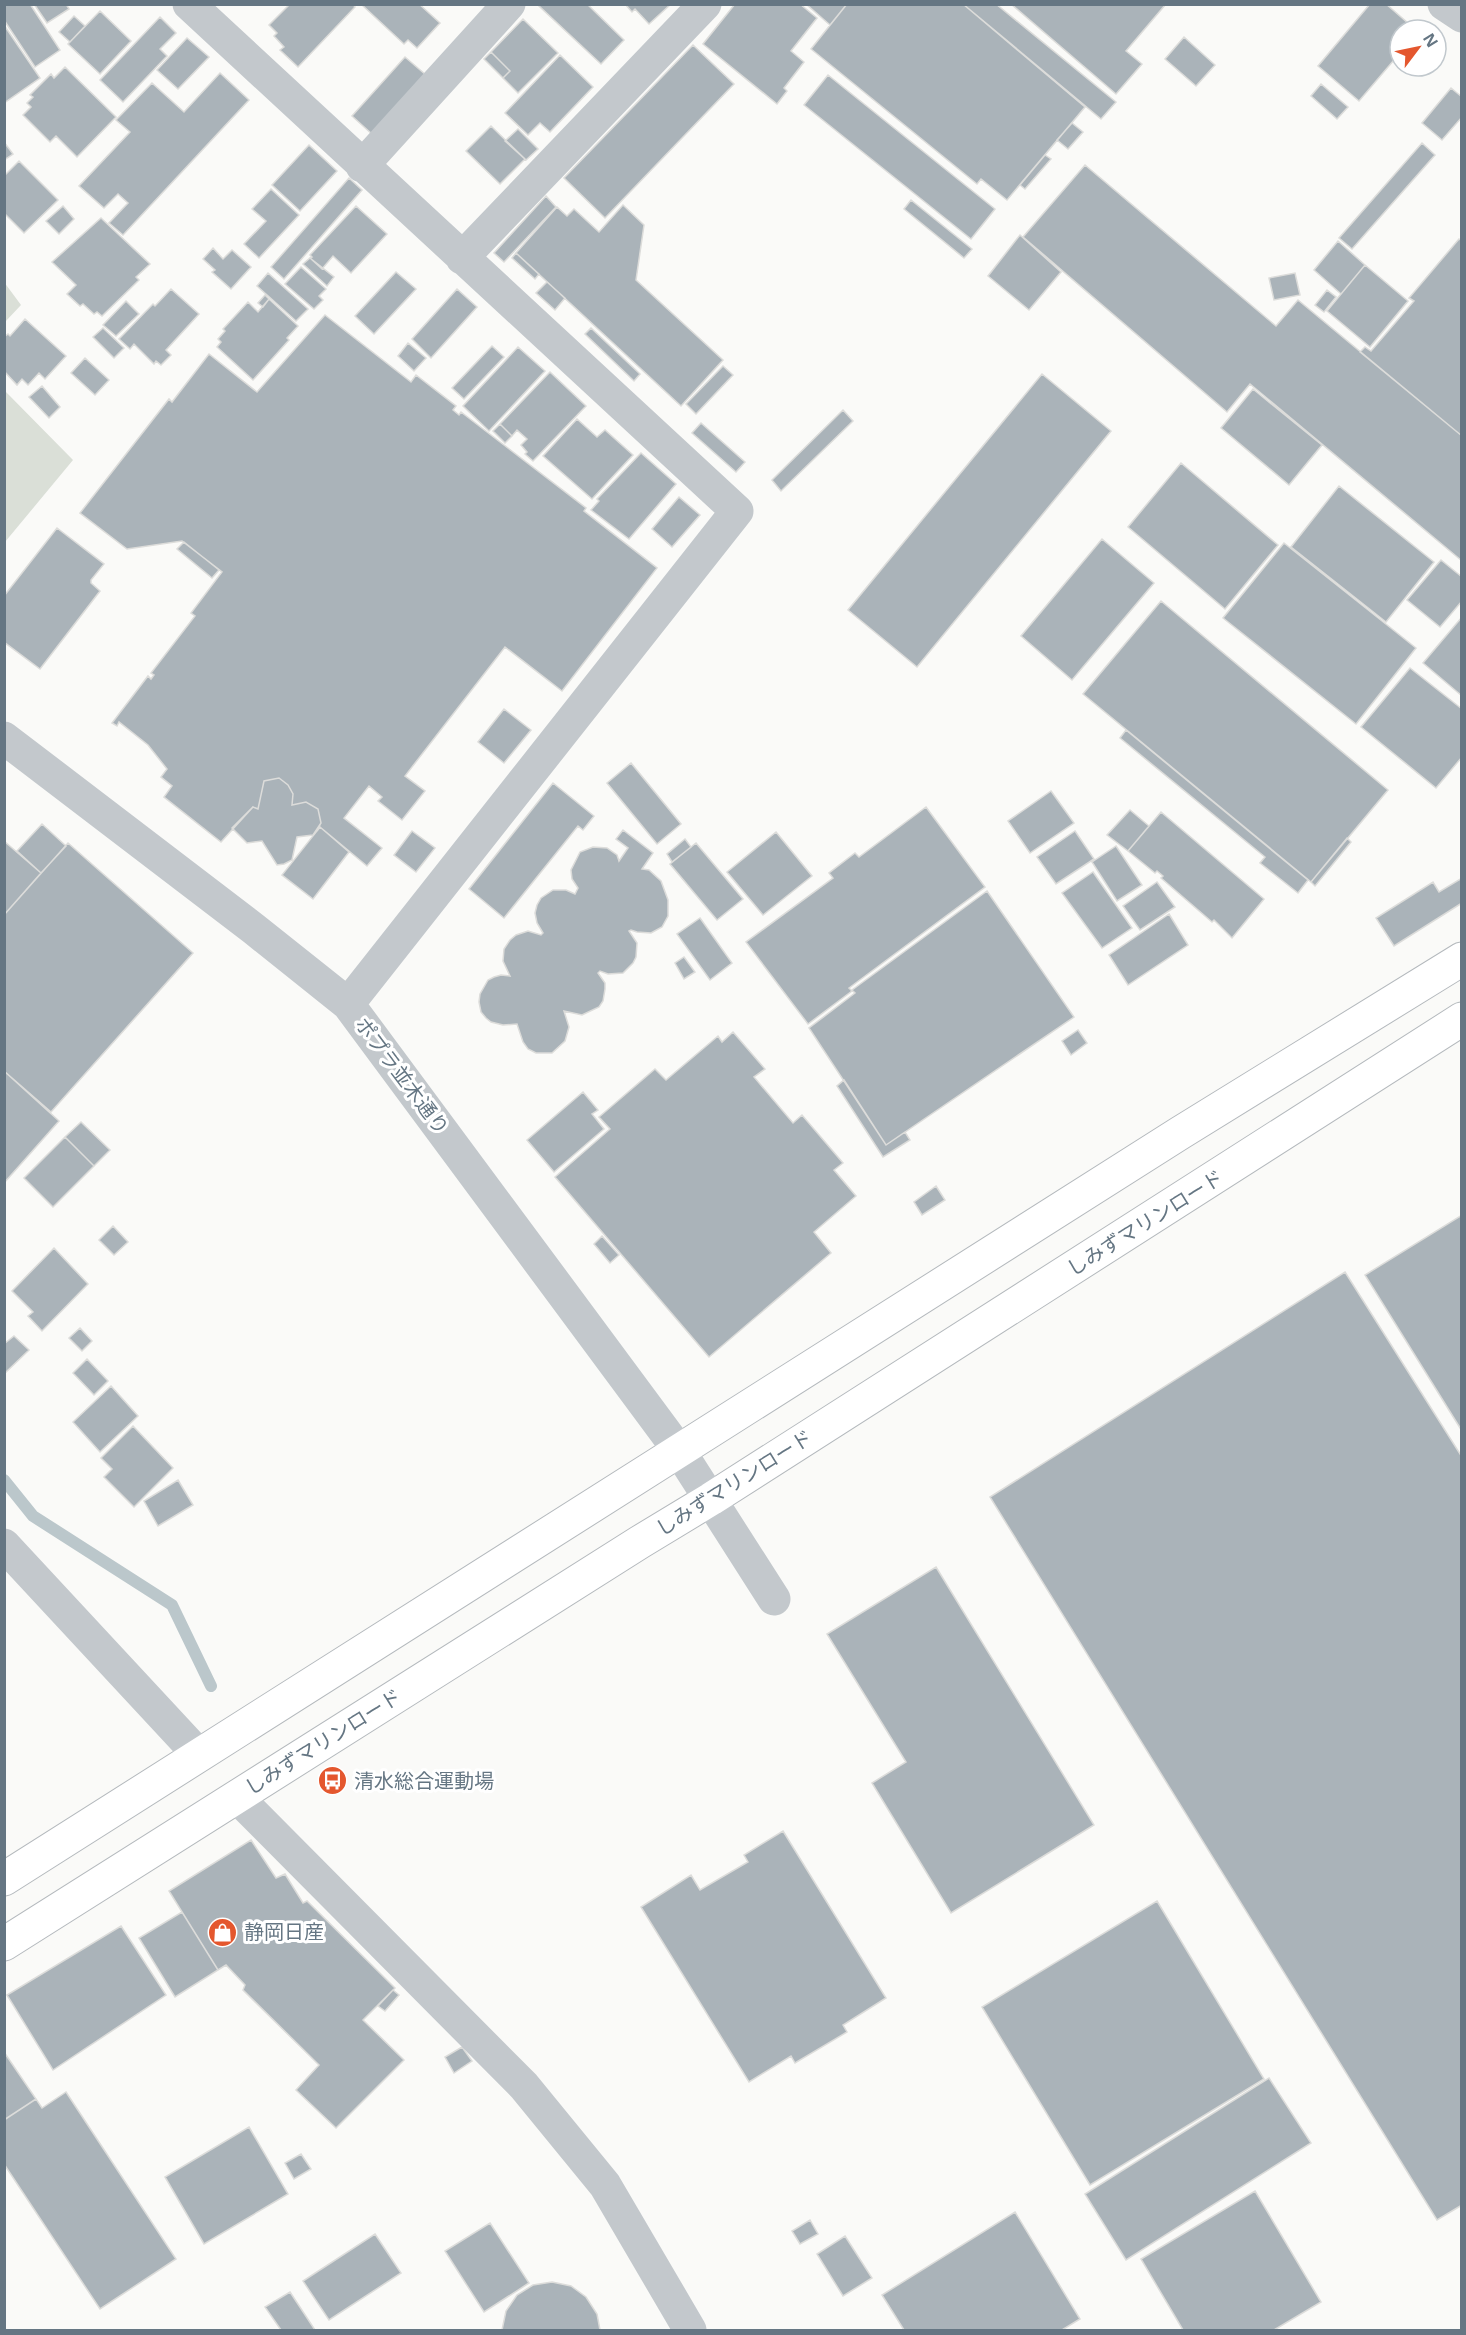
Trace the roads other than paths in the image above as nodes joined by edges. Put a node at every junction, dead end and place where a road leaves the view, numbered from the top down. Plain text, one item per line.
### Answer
1 (189, 4) edge
2 (508, 4) edge
3 (705, 4) edge
4 (1444, 4) edge
5 (1461, 16) edge
6 (362, 166) junction
7 (462, 258) junction
8 (4, 738) edge
9 (1461, 959) edge
10 (348, 1004) junction
11 (1461, 1020) edge
12 (680, 1452) junction
13 (711, 1499) junction
14 (4, 1545) edge
15 (774, 1599) dead end
16 (199, 1755) junction
17 (237, 1797) junction
18 (4, 1879) edge
19 (4, 1944) edge
20 (690, 2331) edge

1 - 6 street
2 - 6 street
3 - 7 street
4 - 5 street
6 - 7 street
7 - 10 street
8 - 10 street, ポプラ並木通り
9 - 12 highway
10 - 12 street, ポプラ並木通り
11 - 13 highway, しみずマリンロード
12 - 13 street, ポプラ並木通り
12 - 16 highway
13 - 15 street, ポプラ並木通り
13 - 17 highway, しみずマリンロード
14 - 16 street
16 - 18 highway
17 - 19 highway, しみずマリンロード
17 - 20 street

